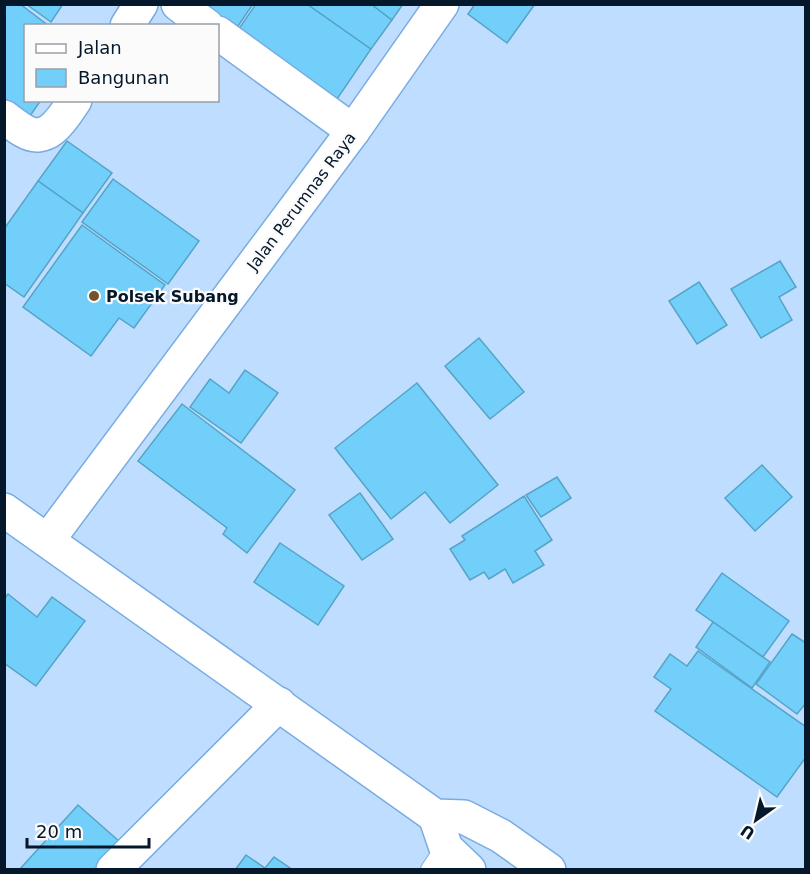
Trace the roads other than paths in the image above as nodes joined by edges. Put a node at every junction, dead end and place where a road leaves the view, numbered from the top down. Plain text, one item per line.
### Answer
1 (141, 4) edge
2 (178, 4) edge
3 (442, 4) edge
4 (128, 24) edge
5 (204, 24) edge
6 (219, 34) edge
7 (74, 102) edge
8 (4, 117) edge
9 (353, 131) junction
10 (4, 510) edge
11 (48, 540) junction
12 (279, 704) junction
13 (435, 816) junction
14 (449, 862) edge
15 (113, 870) edge
16 (549, 870) edge

1 - 4 street
2 - 5 street
3 - 9 street, Jalan Perumnas Raya
6 - 9 street
7 - 8 street
9 - 11 street, Jalan Perumnas Raya
10 - 11 street
11 - 12 street
12 - 13 street
12 - 15 street
13 - 14 street
13 - 16 street

